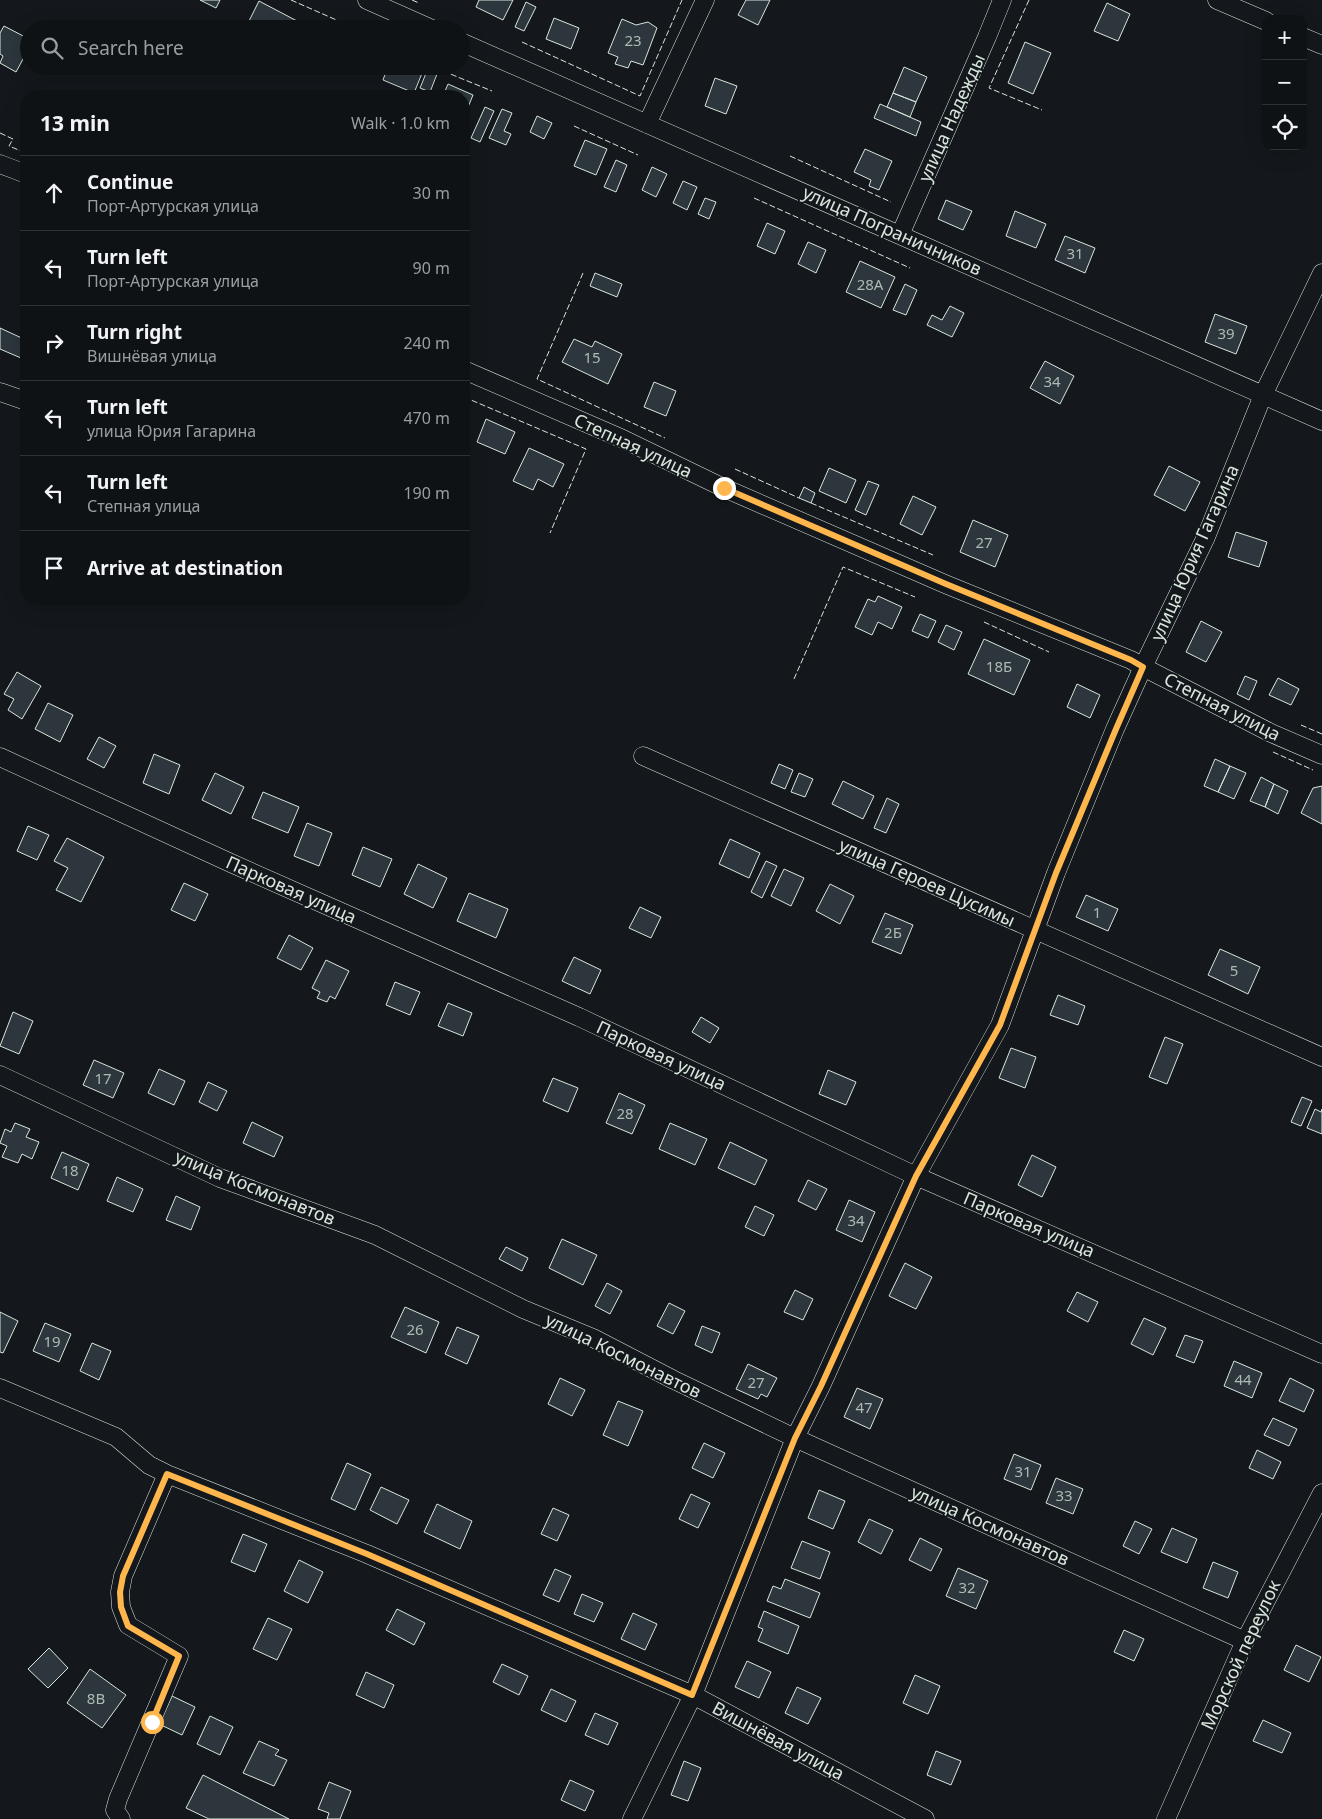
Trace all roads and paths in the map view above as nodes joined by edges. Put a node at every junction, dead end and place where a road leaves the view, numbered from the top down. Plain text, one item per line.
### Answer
1 (367, 0) edge
2 (705, 0) edge
3 (1002, 0) edge
4 (1217, 0) edge
5 (1262, 19) edge
6 (412, 20) edge
7 (1307, 39) edge
8 (470, 46) edge
9 (1322, 46) edge
10 (647, 124) junction
11 (0, 164) edge
12 (20, 172) edge
13 (900, 235) junction
14 (1322, 274) edge
15 (470, 373) edge
16 (0, 392) edge
17 (1263, 394) junction
18 (20, 399) edge
19 (1322, 421) edge
20 (1143, 667) junction
21 (1322, 755) edge
22 (642, 756) dead end
23 (0, 757) edge
24 (1035, 931) junction
25 (1322, 1057) edge
26 (0, 1075) edge
27 (916, 1176) junction
28 (1322, 1354) edge
29 (0, 1388) edge
30 (795, 1438) junction
31 (167, 1474) junction
32 (1322, 1493) edge
33 (1245, 1641) junction
34 (692, 1695) junction
35 (121, 1819) edge
36 (632, 1819) edge
37 (925, 1819) edge
38 (1166, 1819) edge

1 - 6 street
2 - 10 street
3 - 13 street, улица Надежды
4 - 5 street
7 - 9 street
8 - 10 street, улица Пограничников
10 - 13 street, улица Пограничников
11 - 12 street
13 - 17 street, улица Пограничников
14 - 17 street, улица Юрия Гагарина
15 - 20 street, Степная улица
16 - 18 street
17 - 19 street, улица Пограничников
17 - 20 street, улица Юрия Гагарина
20 - 21 street, Степная улица
20 - 24 street, улица Юрия Гагарина
22 - 24 street, улица Героев Цусимы
23 - 27 street, Парковая улица
24 - 25 street, улица Героев Цусимы
24 - 27 street, улица Юрия Гагарина
26 - 30 street, улица Космонавтов
27 - 28 street, Парковая улица
27 - 30 street, улица Юрия Гагарина
29 - 31 street, Вишнёвая улица
30 - 33 street, улица Космонавтов
30 - 34 street, улица Юрия Гагарина
31 - 34 street, Вишнёвая улица
31 - 35 street
32 - 33 street, Морской переулок
33 - 38 street, Морской переулок
34 - 36 street, улица Юрия Гагарина
34 - 37 street, Вишнёвая улица

